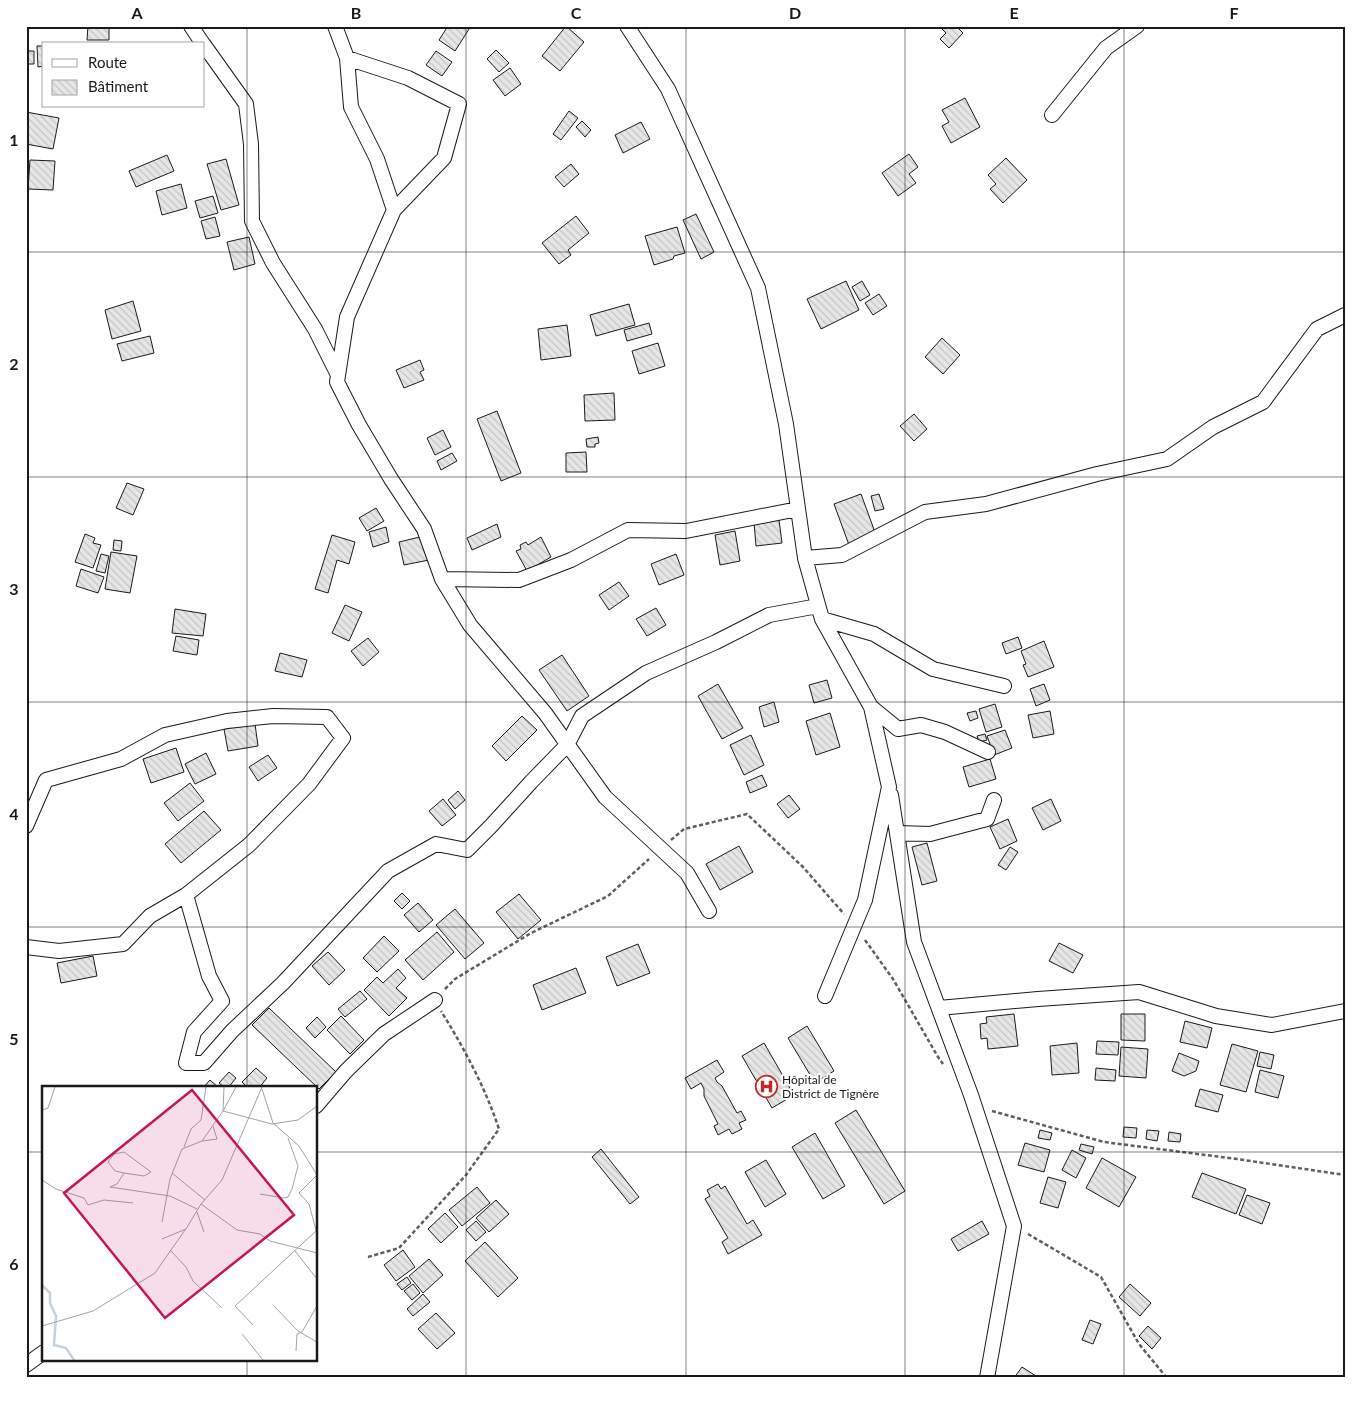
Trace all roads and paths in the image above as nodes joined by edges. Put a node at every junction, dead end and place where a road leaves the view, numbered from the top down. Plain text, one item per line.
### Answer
1 (191, 26) edge
2 (335, 26) edge
3 (627, 26) edge
4 (1137, 26) edge
5 (202, 42) edge
6 (205, 47) edge
7 (348, 58) junction
8 (1052, 115) dead end
9 (394, 210) junction
10 (1345, 315) edge
11 (338, 375) junction
12 (798, 509) junction
13 (805, 558) junction
14 (442, 579) junction
15 (820, 612) junction
16 (1004, 686) dead end
17 (871, 707) junction
18 (568, 745) junction
19 (988, 752) dead end
20 (889, 787) junction
21 (994, 800) dead end
22 (26, 826) edge
23 (897, 833) junction
24 (661, 848) junction
25 (186, 895) junction
26 (710, 911) dead end
27 (854, 926) junction
28 (26, 948) edge
29 (825, 996) dead end
30 (434, 1000) junction
31 (939, 1008) junction
32 (1345, 1012) edge
33 (943, 1064) dead end
34 (318, 1104) edge
35 (974, 1106) junction
36 (1345, 1175) edge
37 (1014, 1226) junction
38 (368, 1257) dead end
39 (42, 1353) edge
40 (26, 1365) edge
41 (987, 1378) edge
42 (1166, 1378) edge

1 - 5 street
2 - 7 street
3 - 12 street
4 - 8 street
6 - 11 street
7 - 9 street
7 - 9 street
9 - 11 street
10 - 13 street
11 - 14 street
12 - 13 street
12 - 14 street
13 - 15 street
14 - 18 street
15 - 16 street
15 - 17 street
15 - 18 street
17 - 19 street
17 - 20 street
18 - 24 street
18 - 25 street
20 - 23 street
20 - 27 street
21 - 23 street
22 - 25 street
23 - 31 street
24 - 26 street
24 - 27 path
24 - 30 path
25 - 28 street
27 - 29 street
27 - 33 path
30 - 34 street
30 - 38 path
31 - 32 street
31 - 35 street
35 - 36 path
35 - 37 street
37 - 41 street
37 - 42 path
39 - 40 street

